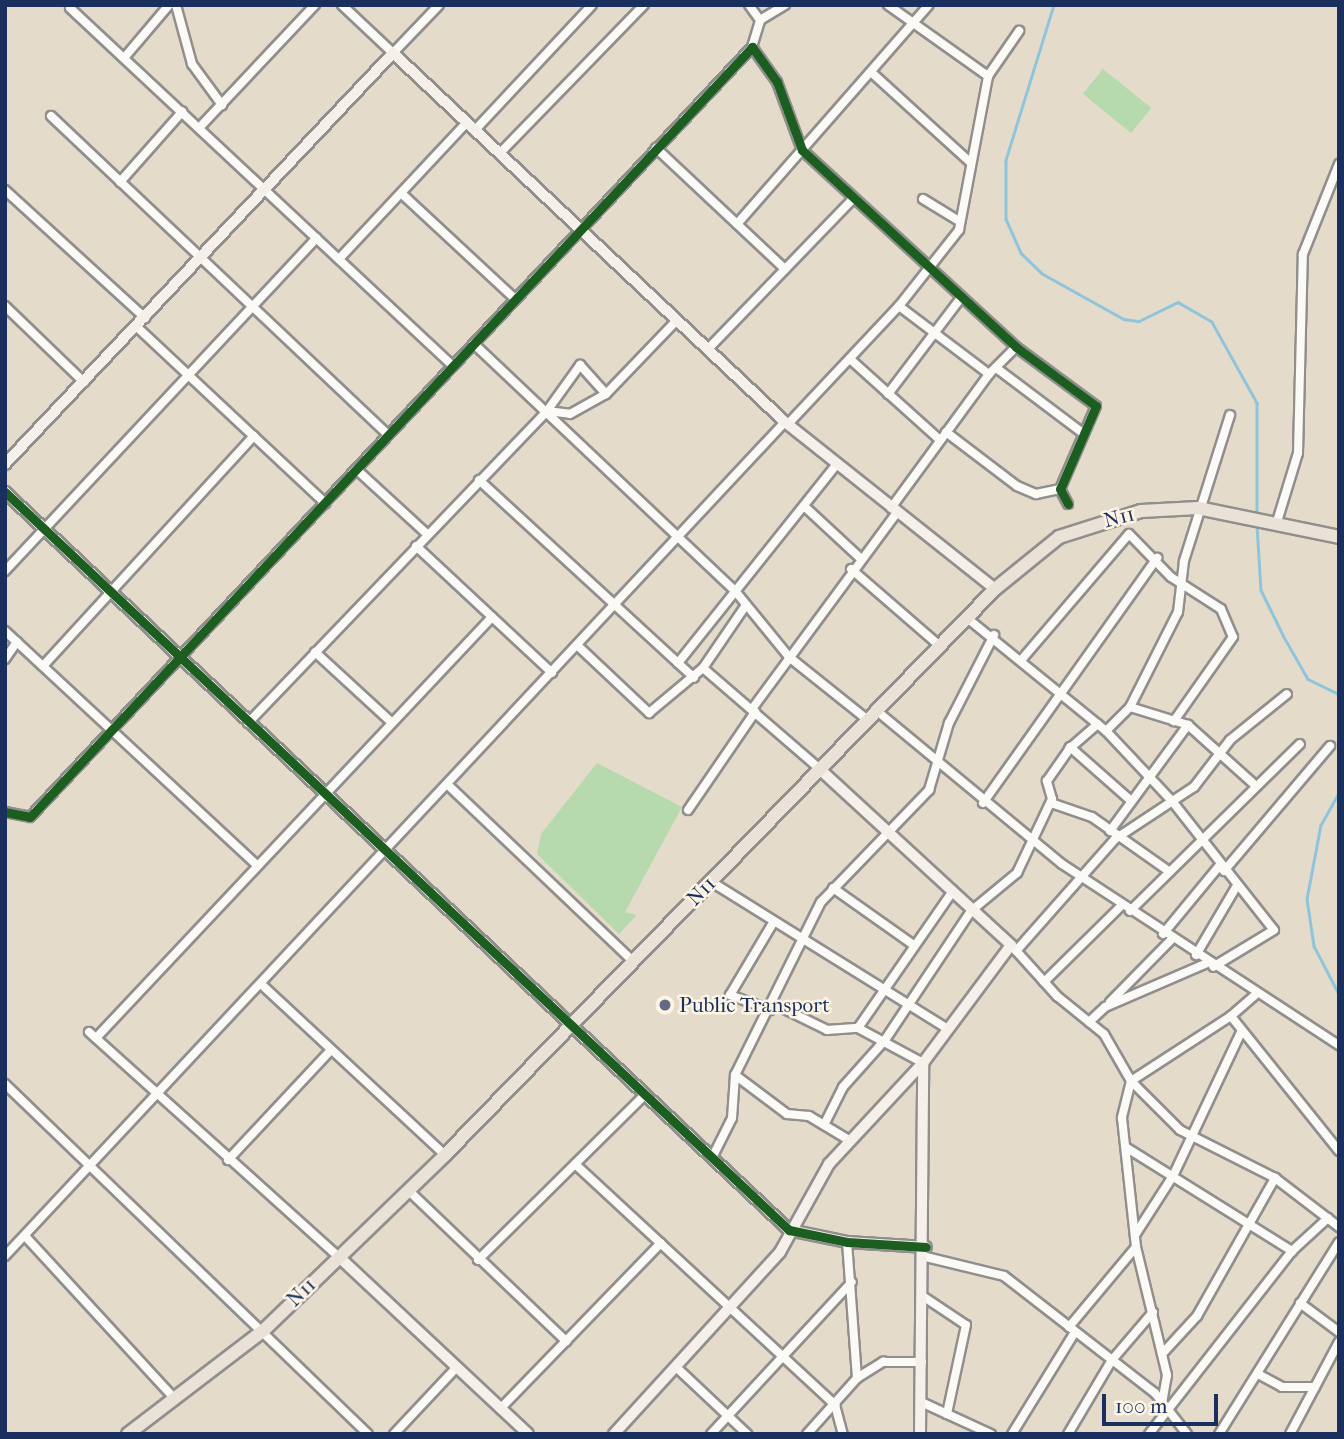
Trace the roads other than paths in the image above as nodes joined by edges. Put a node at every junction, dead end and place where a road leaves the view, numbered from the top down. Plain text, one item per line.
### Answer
1 (169, 5) edge
2 (176, 5) edge
3 (314, 5) edge
4 (342, 5) edge
5 (439, 5) edge
6 (593, 5) edge
7 (644, 5) edge
8 (748, 5) edge
9 (785, 5) edge
10 (888, 5) edge
11 (929, 5) edge
12 (70, 8) dead end
13 (760, 20) junction
14 (911, 26) junction
15 (1019, 32) dead end
16 (752, 47) junction
17 (393, 53) junction
18 (124, 58) junction
19 (871, 72) junction
20 (988, 76) junction
21 (222, 105) junction
22 (182, 112) junction
23 (51, 116) dead end
24 (471, 126) junction
25 (199, 128) junction
26 (656, 148) junction
27 (802, 150) junction
28 (500, 153) junction
29 (971, 163) junction
30 (1339, 164) edge
31 (120, 182) junction
32 (5, 190) edge
33 (267, 192) junction
34 (401, 193) junction
35 (853, 199) junction
36 (923, 199) dead end
37 (959, 221) junction
38 (737, 224) junction
39 (580, 229) junction
40 (317, 238) junction
41 (339, 259) junction
42 (201, 260) junction
43 (785, 269) junction
44 (928, 269) junction
45 (961, 298) junction
46 (515, 299) junction
47 (5, 306) edge
48 (899, 306) junction
49 (251, 307) junction
50 (145, 318) junction
51 (677, 320) junction
52 (137, 327) junction
53 (933, 332) junction
54 (474, 344) junction
55 (1016, 347) junction
56 (708, 349) junction
57 (850, 359) junction
58 (453, 366) junction
59 (999, 370) junction
60 (989, 374) junction
61 (188, 375) junction
62 (84, 382) junction
63 (606, 394) junction
64 (888, 394) junction
65 (547, 411) junction
66 (1230, 415) dead end
67 (787, 423) junction
68 (946, 432) junction
69 (1084, 433) junction
70 (388, 435) junction
71 (254, 436) junction
72 (940, 440) junction
73 (5, 464) edge
74 (837, 464) junction
75 (356, 469) junction
76 (479, 480) junction
77 (1059, 488) junction
78 (5, 492) edge
79 (325, 503) junction
80 (1069, 504) dead end
81 (804, 506) junction
82 (1198, 508) junction
83 (894, 510) junction
84 (1270, 523) junction
85 (43, 528) junction
86 (428, 534) junction
87 (1339, 537) edge
88 (678, 540) junction
89 (416, 546) junction
90 (859, 558) junction
91 (1157, 558) junction
92 (851, 569) junction
93 (5, 571) edge
94 (1182, 581) junction
95 (995, 589) junction
96 (109, 591) junction
97 (736, 592) junction
98 (615, 606) junction
99 (746, 606) junction
100 (492, 617) junction
101 (967, 618) junction
102 (5, 631) edge
103 (994, 635) junction
104 (17, 642) junction
105 (578, 646) junction
106 (940, 646) junction
107 (315, 652) junction
108 (789, 657) junction
109 (180, 658) junction
110 (1023, 658) junction
111 (5, 659) edge
112 (678, 663) junction
113 (43, 666) junction
114 (703, 668) junction
115 (552, 673) junction
116 (694, 678) junction
117 (1065, 693) junction
118 (1287, 694) dead end
119 (1130, 707) junction
120 (754, 711) junction
121 (872, 715) junction
122 (1174, 720) junction
123 (390, 721) junction
124 (248, 723) junction
125 (1098, 724) junction
126 (1188, 724) junction
127 (112, 730) junction
128 (1106, 731) junction
129 (1300, 744) dead end
130 (1330, 746) dead end
131 (1070, 747) junction
132 (1220, 753) junction
133 (936, 766) junction
134 (821, 770) junction
135 (1147, 777) junction
136 (448, 785) junction
137 (1256, 786) junction
138 (322, 792) junction
139 (1129, 799) junction
140 (1172, 801) junction
141 (983, 803) junction
142 (1051, 803) junction
143 (688, 810) dead end
144 (5, 812) edge
145 (893, 830) junction
146 (1110, 831) junction
147 (1119, 837) junction
148 (1203, 841) junction
149 (1034, 842) junction
150 (385, 853) junction
151 (257, 864) junction
152 (1222, 868) junction
153 (1170, 872) junction
154 (1082, 878) junction
155 (710, 881) junction
156 (1237, 887) junction
157 (833, 888) junction
158 (953, 891) junction
159 (1126, 908) junction
160 (971, 911) junction
161 (773, 923) junction
162 (1163, 934) junction
163 (1171, 939) junction
164 (802, 940) junction
165 (912, 944) junction
166 (1014, 948) junction
167 (1196, 956) junction
168 (633, 961) junction
169 (1210, 965) junction
170 (1044, 982) junction
171 (261, 984) junction
172 (881, 989) junction
173 (1255, 995) junction
174 (907, 1006) junction
175 (772, 1007) junction
176 (1105, 1007) junction
177 (1231, 1016) junction
178 (1090, 1022) junction
179 (572, 1024) junction
180 (858, 1028) junction
181 (946, 1028) junction
182 (1242, 1030) junction
183 (89, 1032) dead end
184 (96, 1038) junction
185 (885, 1040) junction
186 (1339, 1045) edge
187 (331, 1050) junction
188 (923, 1063) junction
189 (735, 1075) junction
190 (1131, 1081) junction
191 (5, 1084) edge
192 (158, 1094) junction
193 (645, 1095) junction
194 (824, 1125) junction
195 (1191, 1133) junction
196 (849, 1140) junction
197 (1128, 1148) junction
198 (1339, 1151) edge
199 (445, 1154) junction
200 (714, 1154) junction
201 (228, 1160) junction
202 (575, 1164) junction
203 (87, 1169) junction
204 (1173, 1176) junction
205 (1275, 1178) junction
206 (408, 1190) junction
207 (1328, 1218) junction
208 (1247, 1223) junction
209 (1339, 1227) edge
210 (789, 1230) junction
211 (1135, 1234) junction
212 (25, 1236) junction
213 (847, 1242) junction
214 (1339, 1242) edge
215 (661, 1243) junction
216 (1136, 1247) junction
217 (1292, 1251) junction
218 (926, 1252) junction
219 (5, 1256) edge
220 (338, 1256) junction
221 (478, 1260) junction
222 (852, 1282) junction
223 (924, 1297) junction
224 (1300, 1303) junction
225 (730, 1308) junction
226 (1153, 1312) junction
227 (1072, 1329) junction
228 (264, 1330) junction
229 (1339, 1332) edge
230 (566, 1341) junction
231 (1339, 1342) edge
232 (1162, 1354) junction
233 (783, 1358) junction
234 (1112, 1360) junction
235 (922, 1362) junction
236 (676, 1367) junction
237 (455, 1369) junction
238 (1258, 1374) junction
239 (857, 1378) junction
240 (1315, 1387) junction
241 (175, 1399) junction
242 (921, 1402) junction
243 (1162, 1402) junction
244 (835, 1405) junction
245 (500, 1409) junction
246 (1169, 1411) junction
247 (947, 1414) junction
248 (728, 1416) junction
249 (128, 1434) edge
250 (368, 1434) edge
251 (394, 1434) edge
252 (528, 1434) edge
253 (614, 1434) edge
254 (712, 1434) edge
255 (747, 1434) edge
256 (807, 1434) edge
257 (843, 1434) edge
258 (920, 1434) edge
259 (991, 1434) edge
260 (1012, 1434) edge
261 (1069, 1434) edge
262 (1149, 1434) edge
263 (1187, 1434) edge
264 (1219, 1434) edge
265 (1290, 1434) edge

1 - 18 street
2 - 21 street
3 - 21 street
4 - 17 street
5 - 17 street
6 - 24 street
7 - 28 street
8 - 13 street
9 - 13 street
10 - 14 street
11 - 14 street
12 - 18 street
13 - 16 street
14 - 19 street
14 - 20 street
15 - 20 street
16 - 26 street
16 - 27 street
17 - 24 street
17 - 33 street
18 - 22 street
19 - 27 street
19 - 29 street
20 - 29 street
21 - 25 street
22 - 25 street
22 - 31 street
23 - 31 street
24 - 28 street
24 - 34 street
25 - 33 street
26 - 38 street
26 - 39 street
27 - 35 street
27 - 38 street
28 - 39 street
29 - 37 street
30 - 84 street
31 - 42 street
32 - 50 street
33 - 40 street
33 - 42 street
34 - 41 street
34 - 46 street
35 - 43 street
35 - 44 street
36 - 37 street
37 - 44 street
38 - 43 street
39 - 46 street
39 - 51 street
40 - 41 street
40 - 49 street
41 - 58 street
42 - 49 street
42 - 50 street
43 - 56 street
44 - 45 street
44 - 48 street
45 - 53 street
45 - 55 street
46 - 54 street
47 - 62 street
48 - 53 street
48 - 57 street
49 - 61 street
49 - 70 street
50 - 52 street
51 - 56 street
51 - 63 street
52 - 61 street
52 - 62 street
53 - 60 street
53 - 64 street
54 - 58 street
54 - 65 street
55 - 59 street
55 - 69 street
56 - 67 street
57 - 64 street
57 - 67 street
58 - 70 street
59 - 60 street
59 - 69 street
60 - 68 street
61 - 71 street
61 - 85 street
62 - 73 street
63 - 65 street
63 - 65 street
64 - 72 street
65 - 76 street
65 - 88 street
66 - 82 street
67 - 74 street
67 - 88 street
68 - 72 street
68 - 77 street
69 - 77 street
70 - 75 street
71 - 79 street
71 - 96 street
72 - 83 street
74 - 81 street
74 - 83 street
75 - 79 street
75 - 86 street
76 - 86 street
76 - 98 street
77 - 80 street
78 - 85 street
79 - 109 street
81 - 90 street
81 - 97 street
82 - 84 main road, N11
82 - 94 street
82 - 95 main road, N11
83 - 90 street
83 - 95 street
84 - 87 main road, N11
85 - 93 street
85 - 96 street
86 - 89 street
88 - 97 street
88 - 98 street
89 - 100 street
89 - 107 street
90 - 92 street
91 - 94 street
91 - 110 street
91 - 117 street
92 - 106 street
92 - 108 street
94 - 119 street
94 - 122 street
95 - 101 main road, N11
96 - 109 street
96 - 113 street
97 - 99 street
97 - 112 street
98 - 105 street
98 - 112 street
99 - 108 street
99 - 114 street
100 - 115 street
100 - 123 street
101 - 103 street
101 - 106 main road, N11
102 - 104 street
103 - 110 street
103 - 133 street
104 - 111 street
104 - 113 street
105 - 115 street
105 - 116 street
106 - 121 main road, N11
107 - 123 street
107 - 124 street
108 - 120 street
108 - 121 street
109 - 124 street
109 - 127 street
110 - 117 street
112 - 116 street
113 - 127 street
114 - 116 street
114 - 120 street
115 - 136 street
117 - 125 street
117 - 141 street
118 - 132 street
119 - 122 street
119 - 128 street
120 - 134 street
120 - 143 street
121 - 133 street
121 - 134 main road, N11
122 - 126 street
123 - 138 street
124 - 138 street
125 - 128 street
125 - 131 street
126 - 132 street
126 - 135 street
127 - 144 street
127 - 151 street
128 - 135 street
129 - 137 street
130 - 152 street
131 - 139 street
131 - 142 street
132 - 137 street
132 - 140 street
133 - 141 street
133 - 145 street
134 - 145 street
134 - 155 main road, N11
135 - 139 street
135 - 140 street
136 - 150 street
136 - 168 street
137 - 148 street
138 - 150 street
138 - 151 street
139 - 146 street
140 - 147 street
140 - 148 street
141 - 149 street
142 - 146 street
142 - 149 street
145 - 157 street
145 - 158 street
146 - 147 street
147 - 153 street
147 - 154 street
148 - 152 street
148 - 153 street
149 - 154 street
149 - 160 street
150 - 171 street
150 - 179 street
151 - 184 street
152 - 156 street
152 - 162 street
153 - 159 street
154 - 159 street
154 - 166 street
155 - 161 street
155 - 168 main road, N11
156 - 167 street
156 - 169 street
157 - 164 street
157 - 165 street
158 - 160 street
158 - 165 street
159 - 162 street
159 - 170 street
160 - 166 street
160 - 174 street
161 - 164 street
161 - 175 street
162 - 163 street
163 - 167 street
163 - 176 street
164 - 172 street
164 - 175 street
165 - 172 street
166 - 170 street
166 - 181 street
167 - 169 street
168 - 179 main road, N11
169 - 173 street
169 - 176 street
170 - 178 street
171 - 187 street
171 - 192 street
172 - 174 street
172 - 180 street
173 - 177 street
173 - 186 street
174 - 181 street
174 - 185 street
175 - 180 street
175 - 189 street
176 - 178 street
177 - 182 street
177 - 190 street
178 - 190 street
179 - 193 street
179 - 199 main road, N11
180 - 185 street
181 - 188 street
182 - 195 street
182 - 198 street
183 - 184 street
184 - 192 street
185 - 188 street
185 - 194 street
187 - 199 street
187 - 201 street
188 - 196 street
188 - 218 street
189 - 194 street
189 - 200 street
190 - 195 street
190 - 197 street
191 - 203 street
192 - 201 street
192 - 203 street
193 - 200 street
193 - 202 street
194 - 196 street
195 - 204 street
195 - 205 street
196 - 210 street
197 - 204 street
197 - 211 street
199 - 206 main road, N11
200 - 210 street
201 - 220 street
202 - 215 street
202 - 221 street
203 - 212 street
203 - 228 street
204 - 208 street
204 - 211 street
205 - 207 street
205 - 208 street
206 - 220 main road, N11
206 - 221 street
207 - 209 street
207 - 217 street
208 - 217 street
208 - 232 street
210 - 213 street
210 - 225 street
211 - 216 street
212 - 219 street
212 - 241 street
213 - 218 street
213 - 222 street
214 - 224 street
215 - 225 street
215 - 230 street
216 - 226 street
216 - 227 street
217 - 246 street
218 - 223 street
218 - 227 street
220 - 228 main road, N11
220 - 237 street
221 - 230 street
222 - 233 street
222 - 239 street
223 - 235 street
223 - 247 street
224 - 229 street
224 - 238 street
225 - 233 street
225 - 236 street
226 - 232 street
226 - 234 street
227 - 234 street
227 - 260 street
228 - 241 main road, N11
228 - 250 street
230 - 245 street
231 - 240 street
232 - 243 street
233 - 244 street
233 - 248 street
234 - 243 street
234 - 261 street
235 - 239 street
235 - 242 street
236 - 248 street
236 - 253 street
237 - 245 street
237 - 251 street
238 - 240 street
238 - 264 street
239 - 244 street
240 - 265 street
241 - 249 main road, N11
242 - 247 street
242 - 258 street
243 - 246 street
244 - 256 street
244 - 257 street
245 - 252 street
246 - 262 street
246 - 263 street
247 - 259 street
248 - 254 street
248 - 255 street

